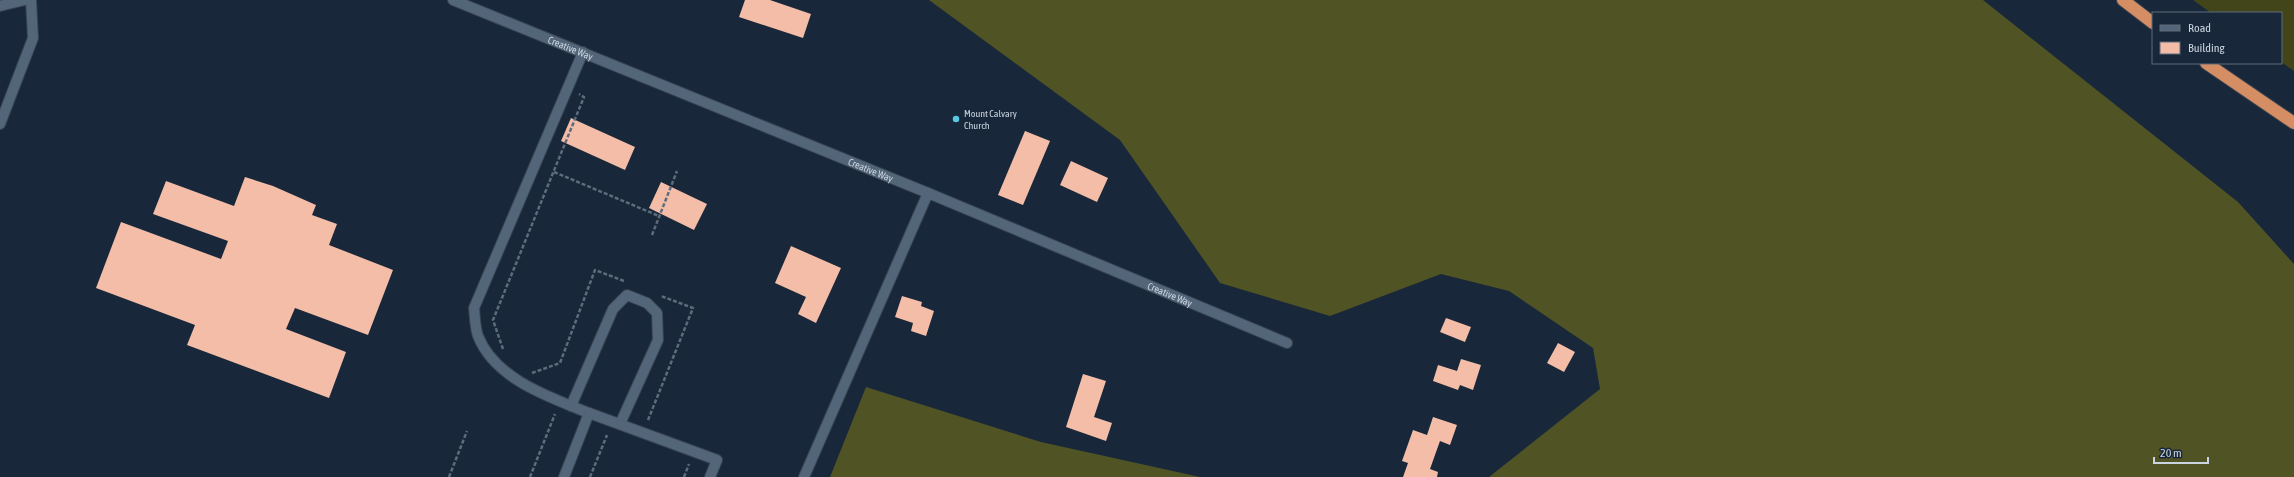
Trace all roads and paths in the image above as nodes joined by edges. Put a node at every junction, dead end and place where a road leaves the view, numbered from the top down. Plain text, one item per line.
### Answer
1 (25, 0) edge
2 (31, 0) edge
3 (452, 0) edge
4 (2123, 0) edge
5 (0, 6) edge
6 (2152, 22) edge
7 (583, 52) junction
8 (2207, 64) edge
9 (575, 90) dead end
10 (2294, 123) edge
11 (0, 124) edge
12 (677, 171) dead end
13 (554, 172) junction
14 (928, 193) junction
15 (660, 216) junction
16 (652, 235) dead end
17 (630, 283) dead end
18 (658, 294) dead end
19 (1287, 343) dead end
20 (505, 354) dead end
21 (527, 369) dead end
22 (571, 406) junction
23 (561, 413) dead end
24 (589, 413) junction
25 (648, 421) dead end
26 (620, 424) junction
27 (467, 431) dead end
28 (608, 432) dead end
29 (689, 463) dead end
30 (449, 477) edge
31 (530, 477) edge
32 (564, 477) edge
33 (590, 477) edge
34 (684, 477) edge
35 (710, 477) edge
36 (804, 477) edge

1 - 5 street
2 - 11 street
3 - 7 street, Creative Way
4 - 6 highway
7 - 14 street, Creative Way
7 - 22 street
8 - 10 highway
9 - 13 path
12 - 15 path
13 - 15 path
13 - 20 path
14 - 19 street, Creative Way
14 - 36 street
15 - 16 path
17 - 21 path
18 - 25 path
22 - 24 street
22 - 26 street
23 - 31 path
24 - 26 street
24 - 32 street
26 - 35 street
27 - 30 path
28 - 33 path
29 - 34 path

